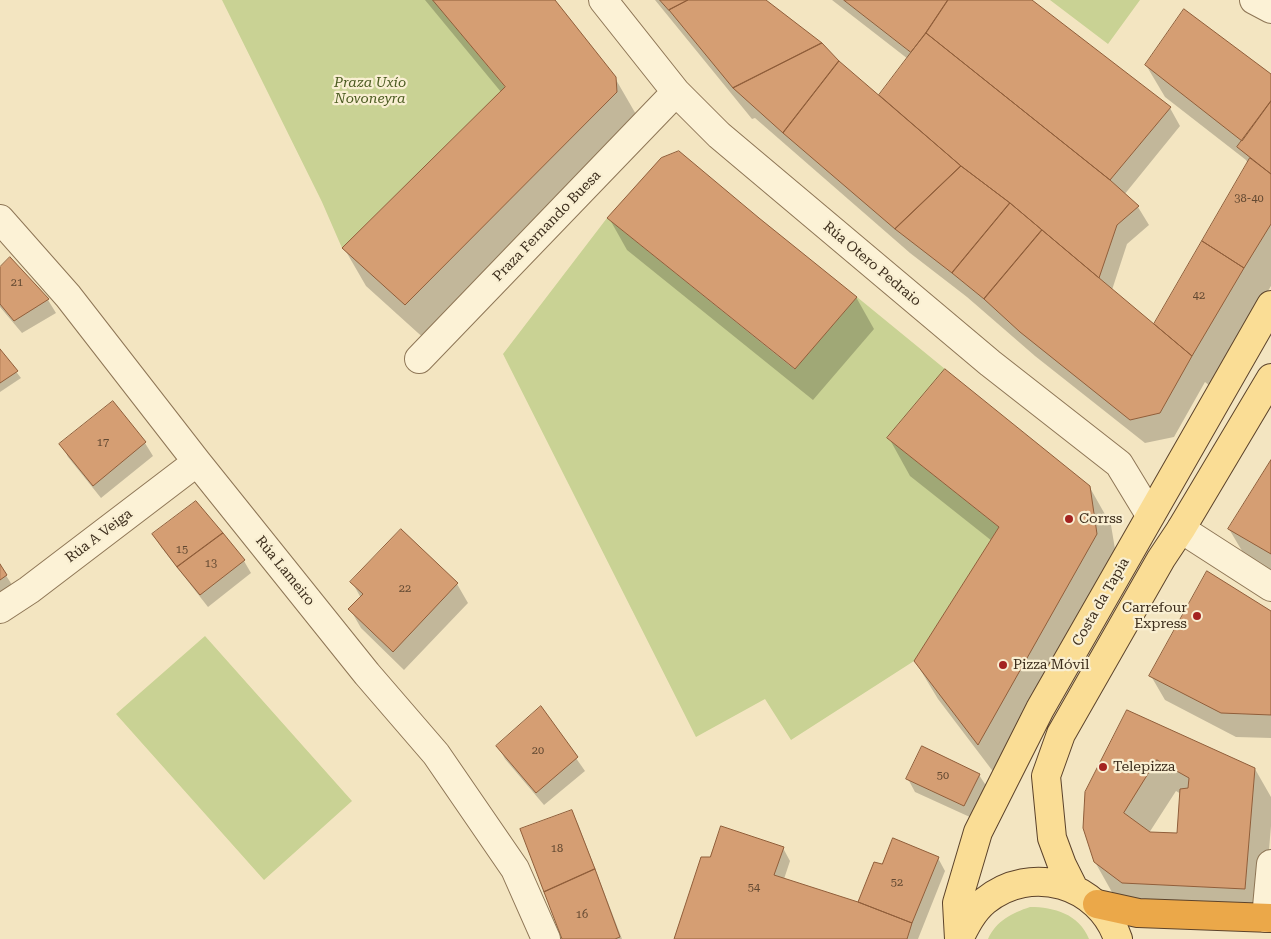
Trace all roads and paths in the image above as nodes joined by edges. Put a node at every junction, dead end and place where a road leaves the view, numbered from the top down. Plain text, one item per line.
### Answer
1 (604, 0) edge
2 (1254, 0) edge
3 (1271, 9) edge
4 (676, 92) junction
5 (0, 219) edge
6 (1271, 305) edge
7 (418, 359) dead end
8 (1271, 378) edge
9 (197, 462) junction
10 (1150, 515) junction
11 (1181, 529) junction
12 (1271, 587) edge
13 (0, 609) edge
14 (1271, 864) edge
15 (1074, 888) junction
16 (1097, 904) junction
17 (1269, 918) edge
18 (546, 939) edge
19 (959, 939) edge
20 (1118, 939) edge

1 - 4 street, Rúa Otero Pedraio
2 - 3 street
4 - 7 street, Praza Fernando Buesa
4 - 10 street, Rúa Otero Pedraio
5 - 9 street, Rúa Lameiro
6 - 10 main road, Costa da Tapia
8 - 11 main road
9 - 13 street, Rúa A Veiga
9 - 18 street, Rúa Lameiro
10 - 19 main road, Costa da Tapia
11 - 12 street
11 - 15 main road
14 - 17 street
15 - 16 main road
15 - 19 main road
16 - 17 highway
16 - 20 main road

